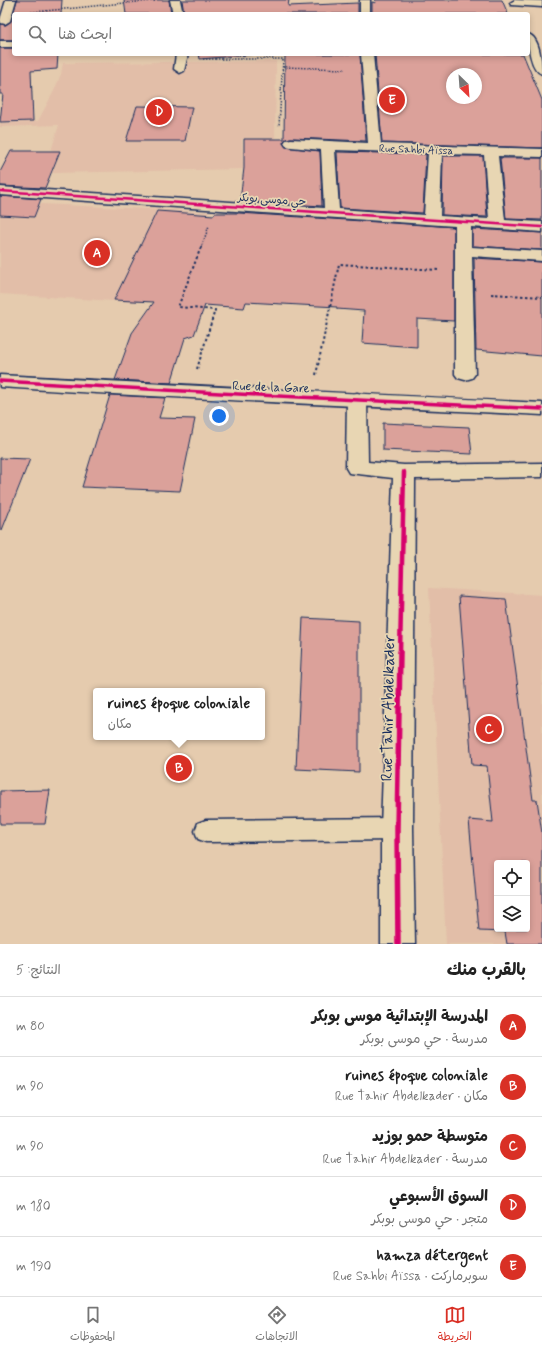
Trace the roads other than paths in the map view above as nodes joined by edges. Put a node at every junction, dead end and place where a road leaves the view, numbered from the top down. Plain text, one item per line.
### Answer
1 (11, 0) edge
2 (175, 0) edge
3 (365, 0) edge
4 (515, 2) edge
5 (542, 4) edge
6 (178, 12) edge
7 (365, 12) edge
8 (518, 12) edge
9 (4, 18) edge
10 (0, 36) edge
11 (533, 37) edge
12 (0, 44) edge
13 (12, 44) edge
14 (367, 56) edge
15 (542, 70) edge
16 (291, 143) road end
17 (328, 146) junction
18 (375, 148) junction
19 (434, 149) junction
20 (491, 151) junction
21 (542, 153) edge
22 (0, 191) edge
23 (332, 212) junction
24 (432, 219) junction
25 (463, 221) junction
26 (497, 223) junction
27 (542, 227) edge
28 (463, 251) junction
29 (542, 256) edge
30 (465, 374) dead end
31 (0, 380) edge
32 (357, 399) junction
33 (542, 409) edge
34 (542, 470) edge
35 (404, 472) junction
36 (397, 829) junction
37 (206, 831) dead end
38 (398, 944) edge

1 - 9 street
2 - 6 street
3 - 7 street
4 - 5 street
4 - 8 street
9 - 10 street
11 - 15 street
12 - 13 street
14 - 18 street
16 - 17 street, Rue Sahbi Aïssa
17 - 18 street, Rue Sahbi Aïssa
17 - 23 street
18 - 19 street, Rue Sahbi Aïssa
19 - 20 street, Rue Sahbi Aïssa
19 - 24 street
20 - 21 street, Rue Sahbi Aïssa
20 - 26 street
22 - 23 street, حي موسى بوبكر
23 - 24 street, حي موسى بوبكر
24 - 25 street, حي موسى بوبكر
25 - 26 street, حي موسى بوبكر
25 - 28 street
26 - 27 street, حي موسى بوبكر
28 - 29 street
28 - 30 street
31 - 32 street, Rue de la Gare
32 - 33 street, Rue de la Gare
32 - 35 street
34 - 35 street
35 - 36 street, Rue Tahir Abdelkader
36 - 37 lane
36 - 38 street, Rue Tahir Abdelkader

